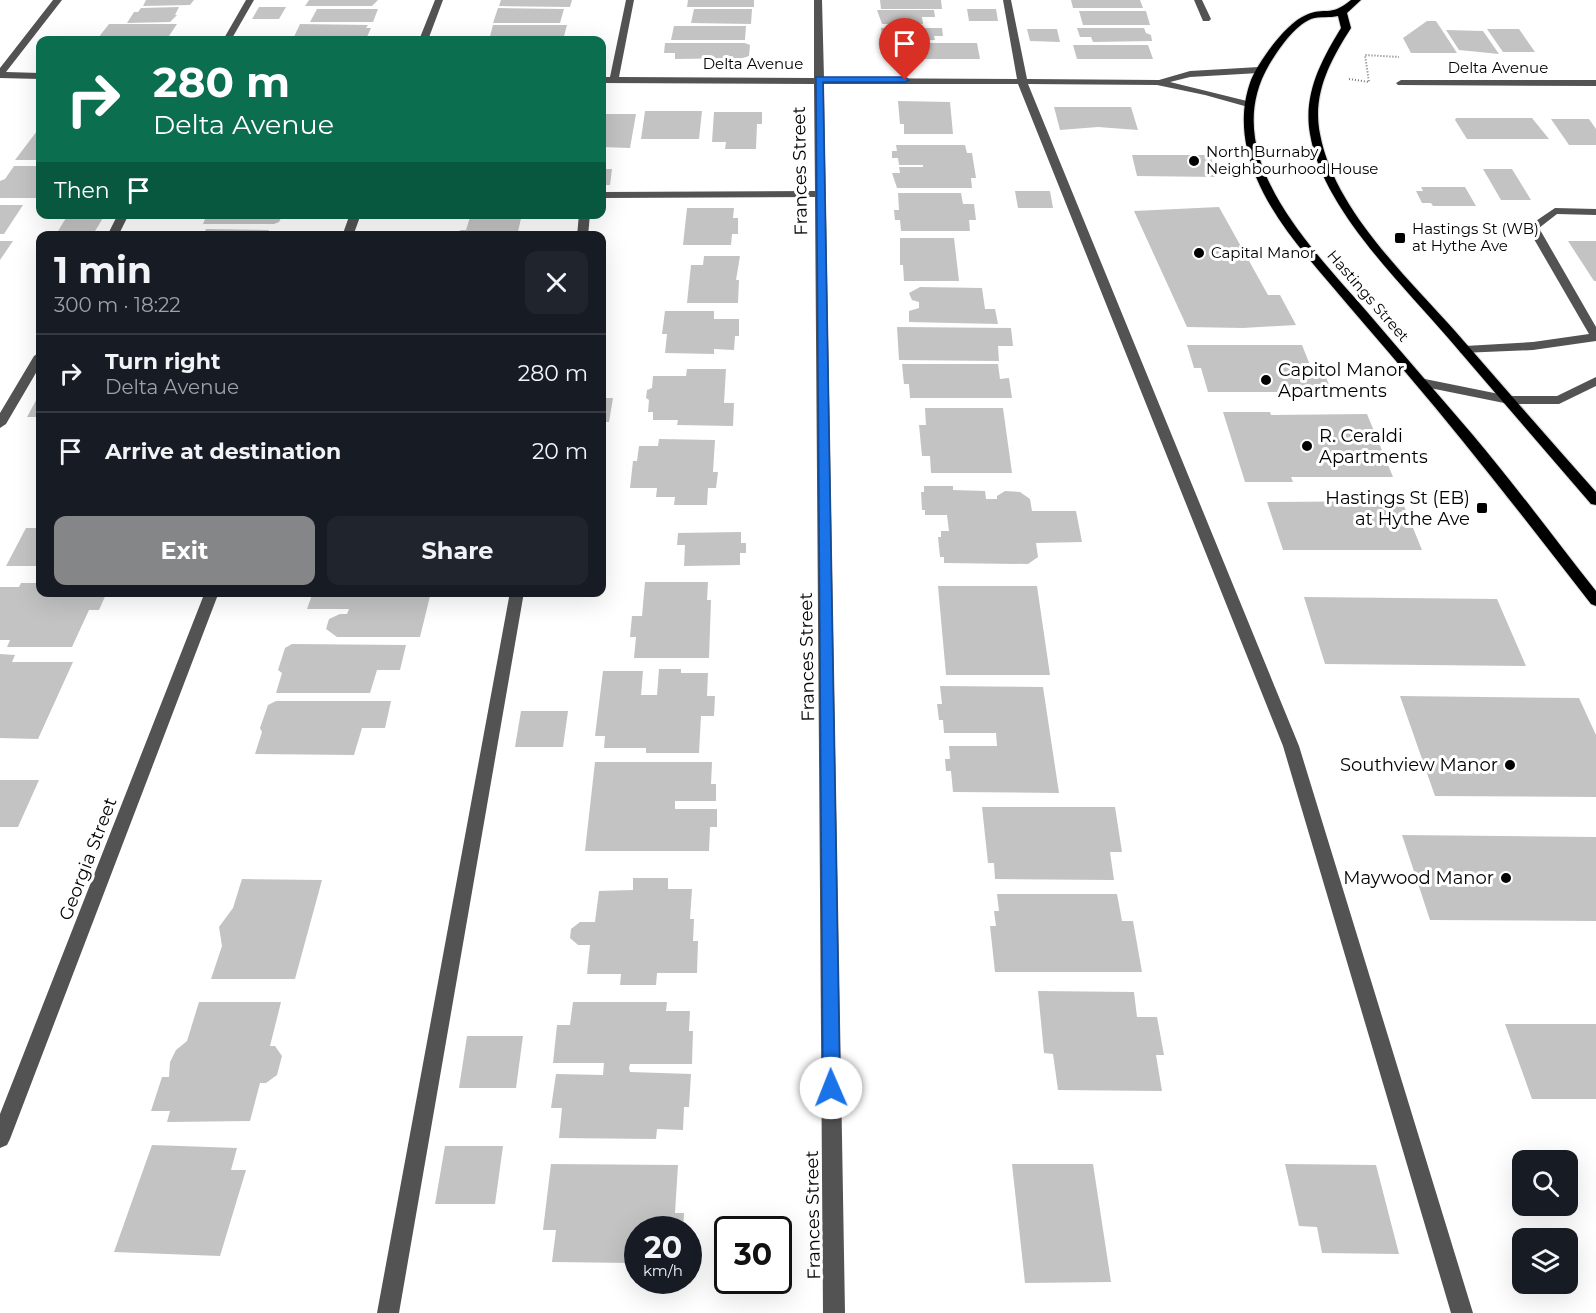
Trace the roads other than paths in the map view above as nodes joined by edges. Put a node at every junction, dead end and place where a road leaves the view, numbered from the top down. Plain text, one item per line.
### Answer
1 (58, 0) edge
2 (250, 0) edge
3 (439, 0) edge
4 (630, 0) edge
5 (818, 0) edge
6 (1007, 0) edge
7 (1198, 0) edge
8 (1357, 0) edge
9 (1342, 12) junction
10 (1206, 19) dead end
11 (229, 36) edge
12 (425, 36) edge
13 (1259, 70) junction
14 (0, 74) edge
15 (36, 76) edge
16 (819, 79) junction
17 (606, 80) edge
18 (614, 80) junction
19 (1022, 80) junction
20 (1157, 81) junction
21 (1401, 83) dead end
22 (1596, 83) edge
23 (1248, 104) junction
24 (820, 194) junction
25 (606, 195) edge
26 (1596, 212) edge
27 (1596, 337) edge
28 (1465, 350) junction
29 (36, 363) edge
30 (1420, 382) junction
31 (1594, 384) edge
32 (1509, 400) junction
33 (0, 424) edge
34 (1596, 501) edge
35 (210, 597) edge
36 (516, 597) edge
37 (1596, 601) edge
38 (0, 1139) edge
39 (388, 1313) edge
40 (834, 1313) edge
41 (1462, 1313) edge

1 - 14 street
2 - 11 street
3 - 12 street
4 - 18 street
5 - 16 street, Frances Street
6 - 19 street
7 - 10 street
8 - 9 main road
9 - 13 main road, Hastings Street
9 - 28 main road
13 - 20 street, Delta Avenue
13 - 23 main road, Hastings Street
14 - 15 street
16 - 18 street, Delta Avenue
16 - 19 street, Delta Avenue
16 - 24 street, Frances Street
17 - 18 street, Delta Avenue
19 - 20 street, Delta Avenue
19 - 41 street
20 - 23 street, Delta Avenue
21 - 22 street, Delta Avenue
23 - 30 main road, Hastings Street
24 - 25 street
24 - 40 street, Frances Street
26 - 27 street
27 - 28 street
28 - 32 main road
29 - 33 street
30 - 32 street
30 - 37 main road, Hastings Street
31 - 32 street
32 - 34 main road
35 - 38 street, Georgia Street
36 - 39 street

